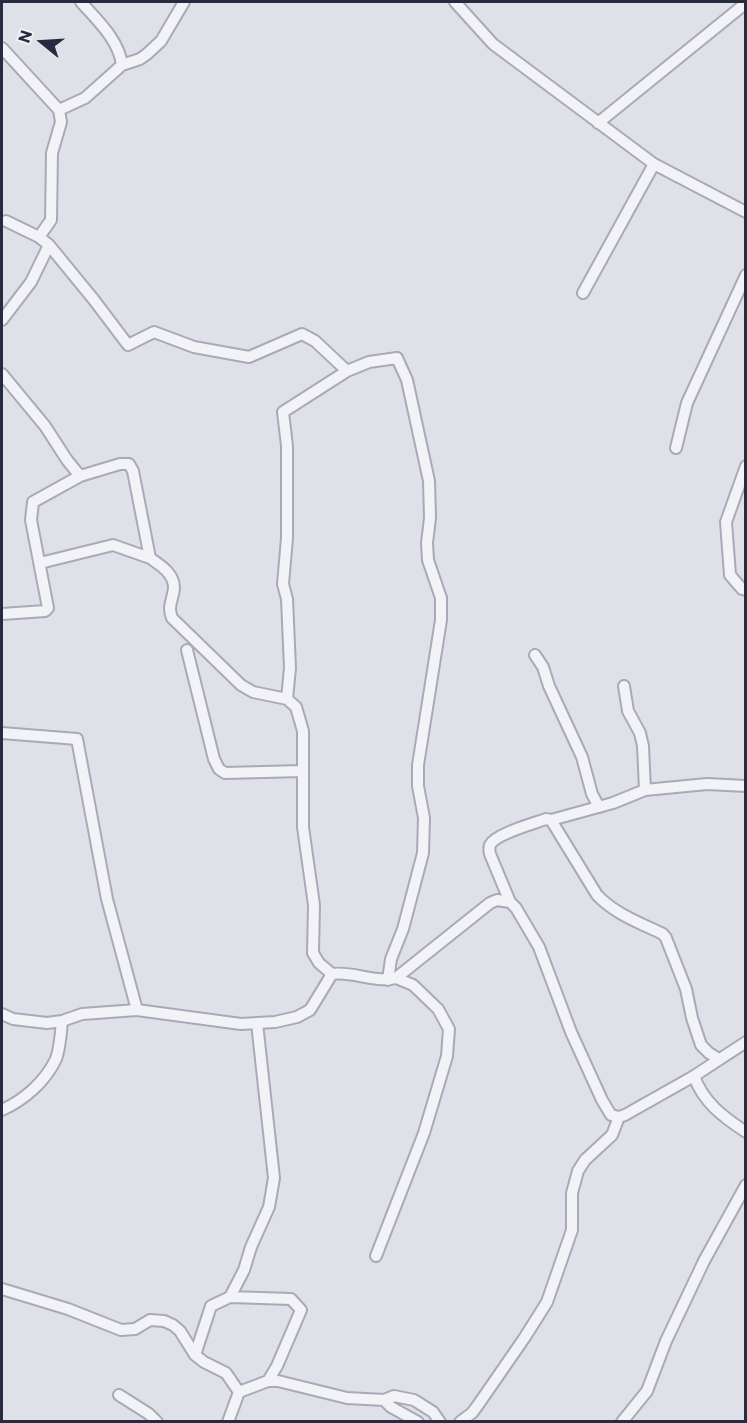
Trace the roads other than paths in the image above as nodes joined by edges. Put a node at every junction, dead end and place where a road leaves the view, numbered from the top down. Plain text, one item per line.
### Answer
1 (81, 2) edge
2 (184, 2) edge
3 (455, 2) edge
4 (746, 3) edge
5 (2, 48) edge
6 (122, 65) junction
7 (59, 110) junction
8 (598, 123) junction
9 (654, 164) junction
10 (746, 212) edge
11 (6, 221) dead end
12 (39, 237) junction
13 (49, 245) junction
14 (746, 275) edge
15 (582, 293) dead end
16 (2, 320) edge
17 (347, 372) junction
18 (2, 374) edge
19 (676, 448) dead end
20 (746, 466) edge
21 (80, 476) junction
22 (150, 558) junction
23 (40, 563) junction
24 (746, 590) edge
25 (2, 614) edge
26 (187, 650) dead end
27 (535, 655) dead end
28 (624, 686) dead end
29 (287, 699) junction
30 (2, 733) edge
31 (302, 771) junction
32 (746, 786) edge
33 (645, 790) junction
34 (599, 807) junction
35 (551, 820) junction
36 (510, 902) junction
37 (332, 974) junction
38 (392, 979) junction
39 (138, 1010) junction
40 (2, 1014) edge
41 (63, 1021) junction
42 (257, 1023) junction
43 (746, 1042) edge
44 (719, 1059) junction
45 (694, 1076) junction
46 (2, 1110) edge
47 (619, 1117) junction
48 (746, 1132) edge
49 (746, 1185) edge
50 (376, 1256) dead end
51 (2, 1289) edge
52 (230, 1297) junction
53 (195, 1355) junction
54 (268, 1381) junction
55 (239, 1392) junction
56 (119, 1395) dead end
57 (384, 1400) junction
58 (157, 1422) edge
59 (228, 1422) edge
60 (418, 1422) edge
61 (440, 1422) edge
62 (460, 1422) edge
63 (622, 1422) edge

1 - 6 street
2 - 6 street
3 - 8 street
4 - 8 street
5 - 7 street
6 - 7 street
7 - 12 street
8 - 9 street
9 - 10 street
9 - 15 street
11 - 12 street
12 - 13 street
13 - 16 street
13 - 17 street
14 - 19 street
17 - 29 street
17 - 38 street
18 - 21 street
20 - 24 street
21 - 22 street
21 - 23 street
22 - 23 street
22 - 29 street
23 - 25 street
26 - 31 street
27 - 34 street
28 - 33 street
29 - 31 street
30 - 39 street
31 - 37 street
32 - 33 street
33 - 34 street
34 - 35 street
35 - 36 street
35 - 44 street
36 - 38 street
36 - 47 street
37 - 38 street
37 - 42 street
38 - 50 street
39 - 41 street
39 - 42 street
40 - 41 street
41 - 46 street
42 - 52 street
43 - 44 street
44 - 45 street
45 - 47 street
45 - 48 street
47 - 62 street
49 - 63 street
51 - 53 street
52 - 53 street
52 - 54 street
53 - 55 street
54 - 55 street
54 - 57 street
55 - 59 street
56 - 58 street
57 - 60 street
57 - 61 street

